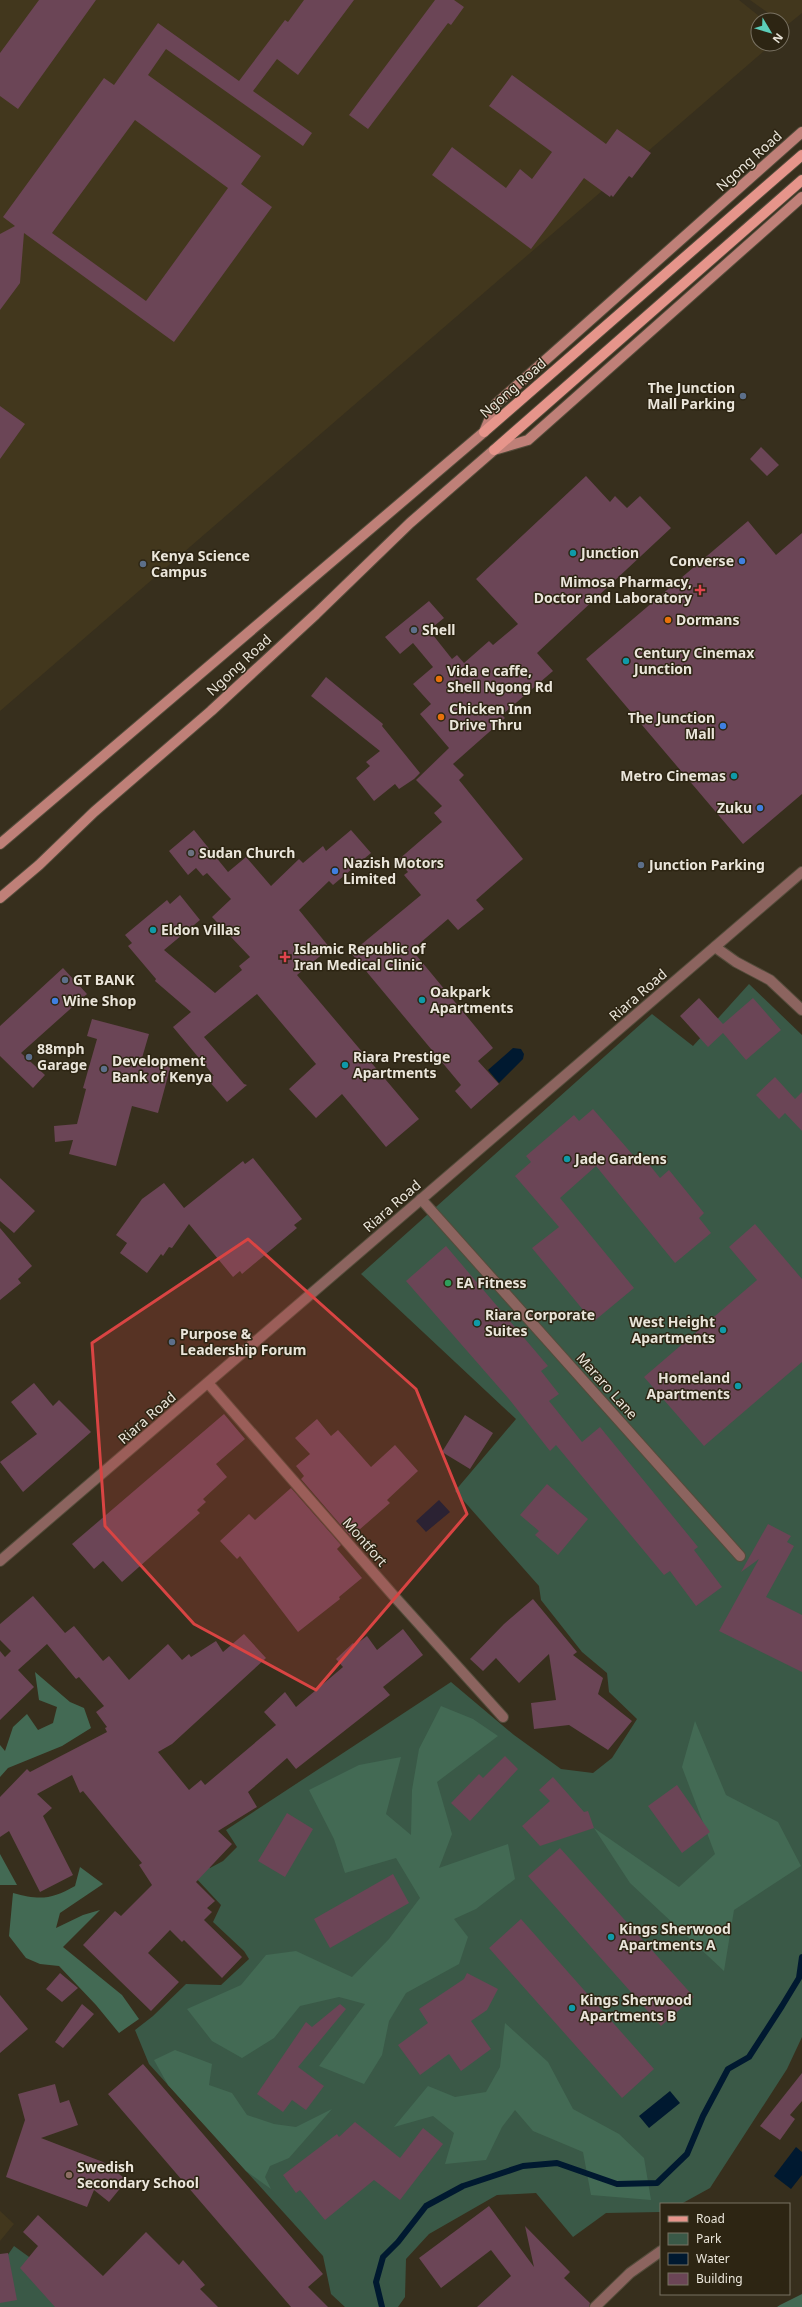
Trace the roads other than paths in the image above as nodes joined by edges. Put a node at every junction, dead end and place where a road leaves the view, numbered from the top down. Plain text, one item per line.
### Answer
1 (802, 132) edge
2 (802, 155) edge
3 (802, 180) edge
4 (802, 197) edge
5 (484, 432) junction
6 (494, 450) junction
7 (0, 844) edge
8 (802, 872) edge
9 (0, 898) edge
10 (715, 947) junction
11 (802, 1010) edge
12 (421, 1199) junction
13 (208, 1383) junction
14 (740, 1556) dead end
15 (0, 1561) edge
16 (504, 1717) dead end
17 (660, 2252) edge
18 (595, 2307) edge

1 - 5 main road, Ngong Road
2 - 5 main road, Ngong Road
3 - 6 main road, Ngong Road
4 - 6 main road, Ngong Road
5 - 7 main road, Ngong Road
6 - 9 main road, Ngong Road
8 - 10 street, Riara Road
10 - 11 street
10 - 12 street, Riara Road
12 - 13 street, Riara Road
12 - 14 street, Mararo Lane
13 - 15 street, Riara Road
13 - 16 street, Montfort
17 - 18 street

